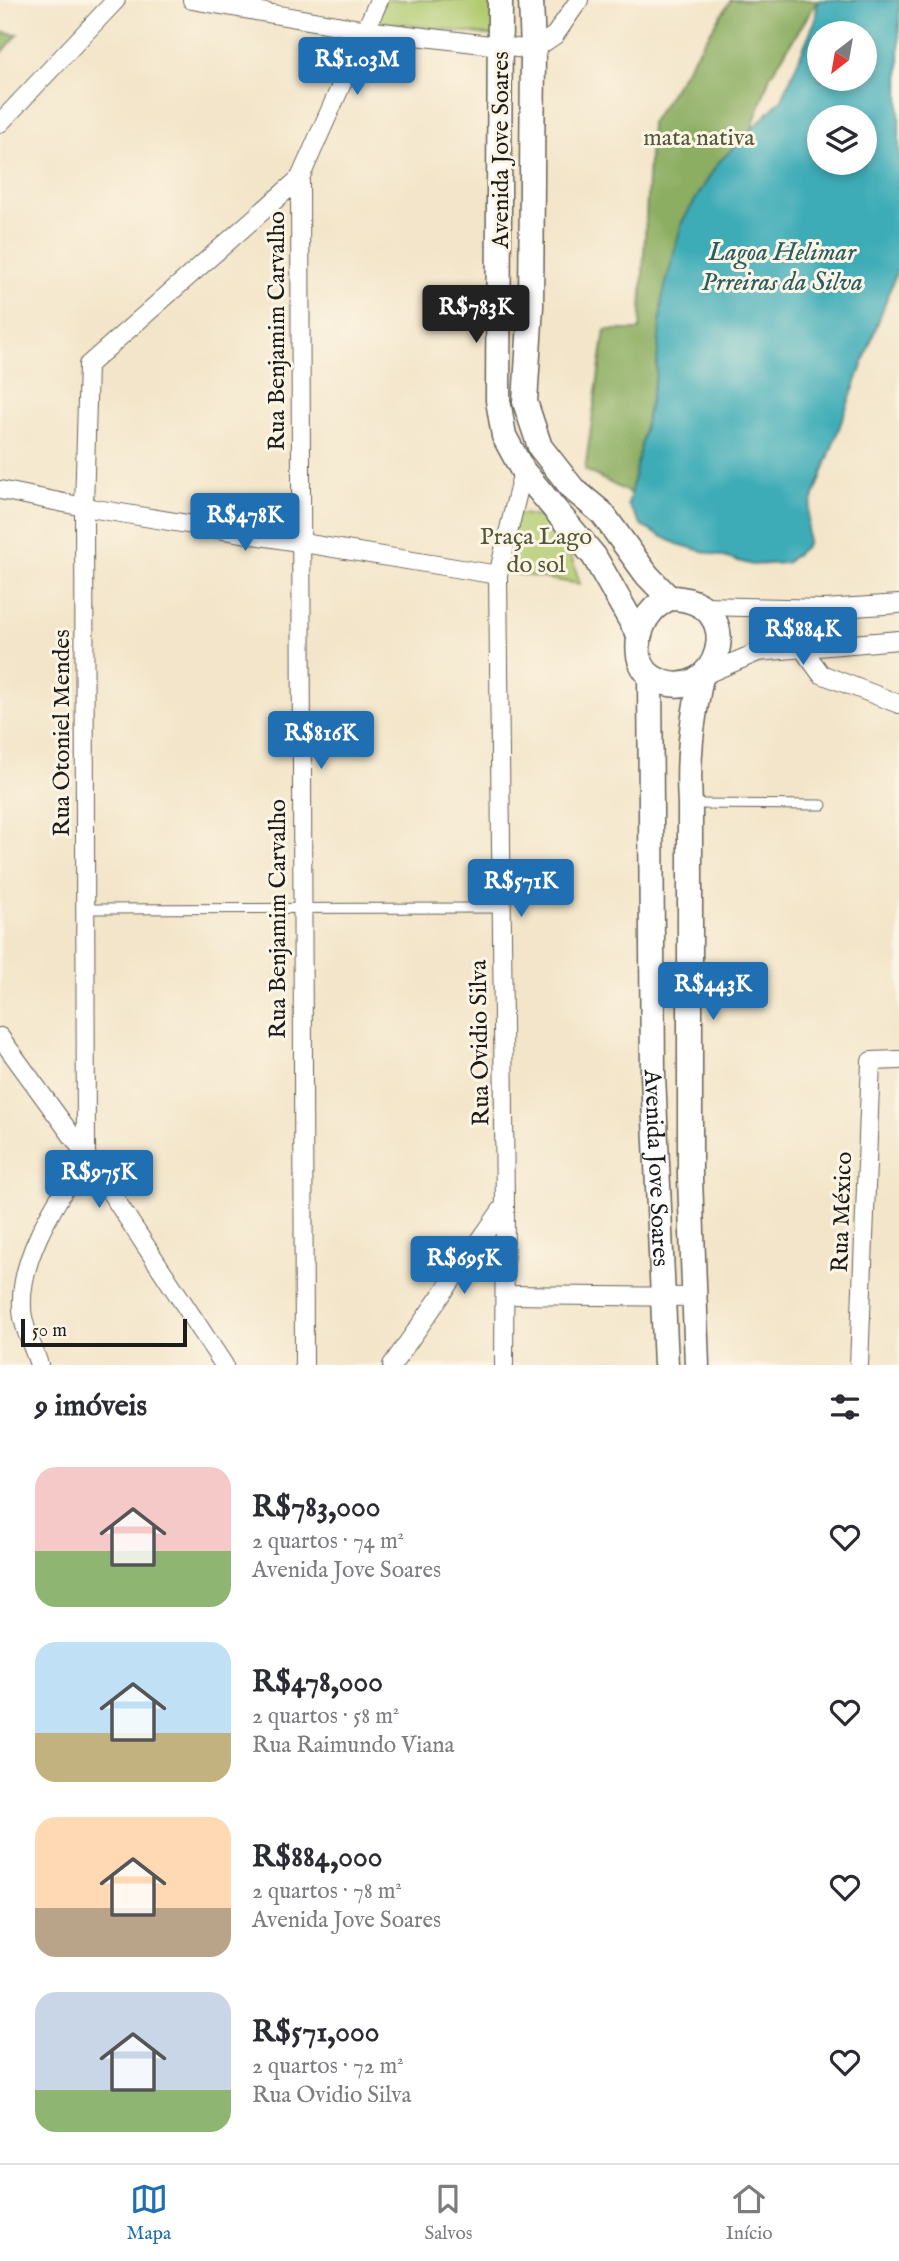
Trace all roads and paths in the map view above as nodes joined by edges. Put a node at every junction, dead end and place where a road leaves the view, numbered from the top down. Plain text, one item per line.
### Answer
1 (116, 0) edge
2 (192, 0) edge
3 (379, 0) edge
4 (500, 0) edge
5 (531, 0) edge
6 (579, 0) edge
7 (366, 30) junction
8 (500, 47) junction
9 (533, 50) junction
10 (0, 123) edge
11 (300, 178) junction
12 (523, 471) junction
13 (0, 490) edge
14 (84, 507) junction
15 (300, 542) junction
16 (498, 575) junction
17 (668, 598) junction
18 (899, 604) edge
19 (705, 607) junction
20 (639, 635) junction
21 (899, 640) edge
22 (802, 648) junction
23 (650, 676) junction
24 (701, 677) junction
25 (899, 704) edge
26 (690, 804) junction
27 (822, 805) dead end
28 (502, 908) junction
29 (86, 909) junction
30 (302, 910) junction
31 (0, 1037) edge
32 (899, 1060) edge
33 (86, 1155) junction
34 (505, 1205) junction
35 (505, 1295) junction
36 (663, 1297) junction
37 (694, 1297) junction
38 (39, 1365) edge
39 (224, 1365) edge
40 (304, 1365) edge
41 (392, 1365) edge
42 (504, 1365) edge
43 (666, 1365) edge
44 (697, 1365) edge
45 (859, 1365) edge

1 - 10 street
2 - 7 street
3 - 7 street
4 - 8 main road, Avenida Jove Soares
5 - 9 main road, Avenida Jove Soares
6 - 9 street
7 - 8 street
7 - 11 street
8 - 9 street
8 - 12 main road, Avenida Jove Soares
9 - 17 main road, Avenida Jove Soares
11 - 14 street, Rua Otoniel Mendes
11 - 15 street, Rua Benjamim Carvalho
12 - 16 street, Rua Ovidio Silva
12 - 20 main road, Avenida Jove Soares
13 - 14 street
14 - 15 street
14 - 29 street, Rua Otoniel Mendes
15 - 16 street
15 - 30 street, Rua Benjamim Carvalho
16 - 28 street, Rua Ovidio Silva
17 - 19 main road
17 - 20 main road
18 - 19 street
19 - 24 main road, Avenida Jove Soares
20 - 23 main road, Avenida Jove Soares
21 - 22 street
22 - 24 street
22 - 25 street
23 - 24 main road
23 - 36 main road, Avenida Jove Soares
24 - 26 main road, Avenida Jove Soares
26 - 27 lane
26 - 37 main road, Avenida Jove Soares
28 - 30 lane
28 - 34 street, Rua Ovidio Silva
29 - 30 lane
29 - 33 street, Rua Otoniel Mendes
30 - 40 street, Rua Benjamim Carvalho
31 - 33 street
32 - 45 street, Rua México
33 - 38 street
33 - 39 street
34 - 35 street, Rua Ovidio Silva
34 - 41 street
35 - 36 street
35 - 42 street, Rua Ovidio Silva
36 - 37 street
36 - 43 main road, Avenida Jove Soares
37 - 44 main road, Avenida Jove Soares

